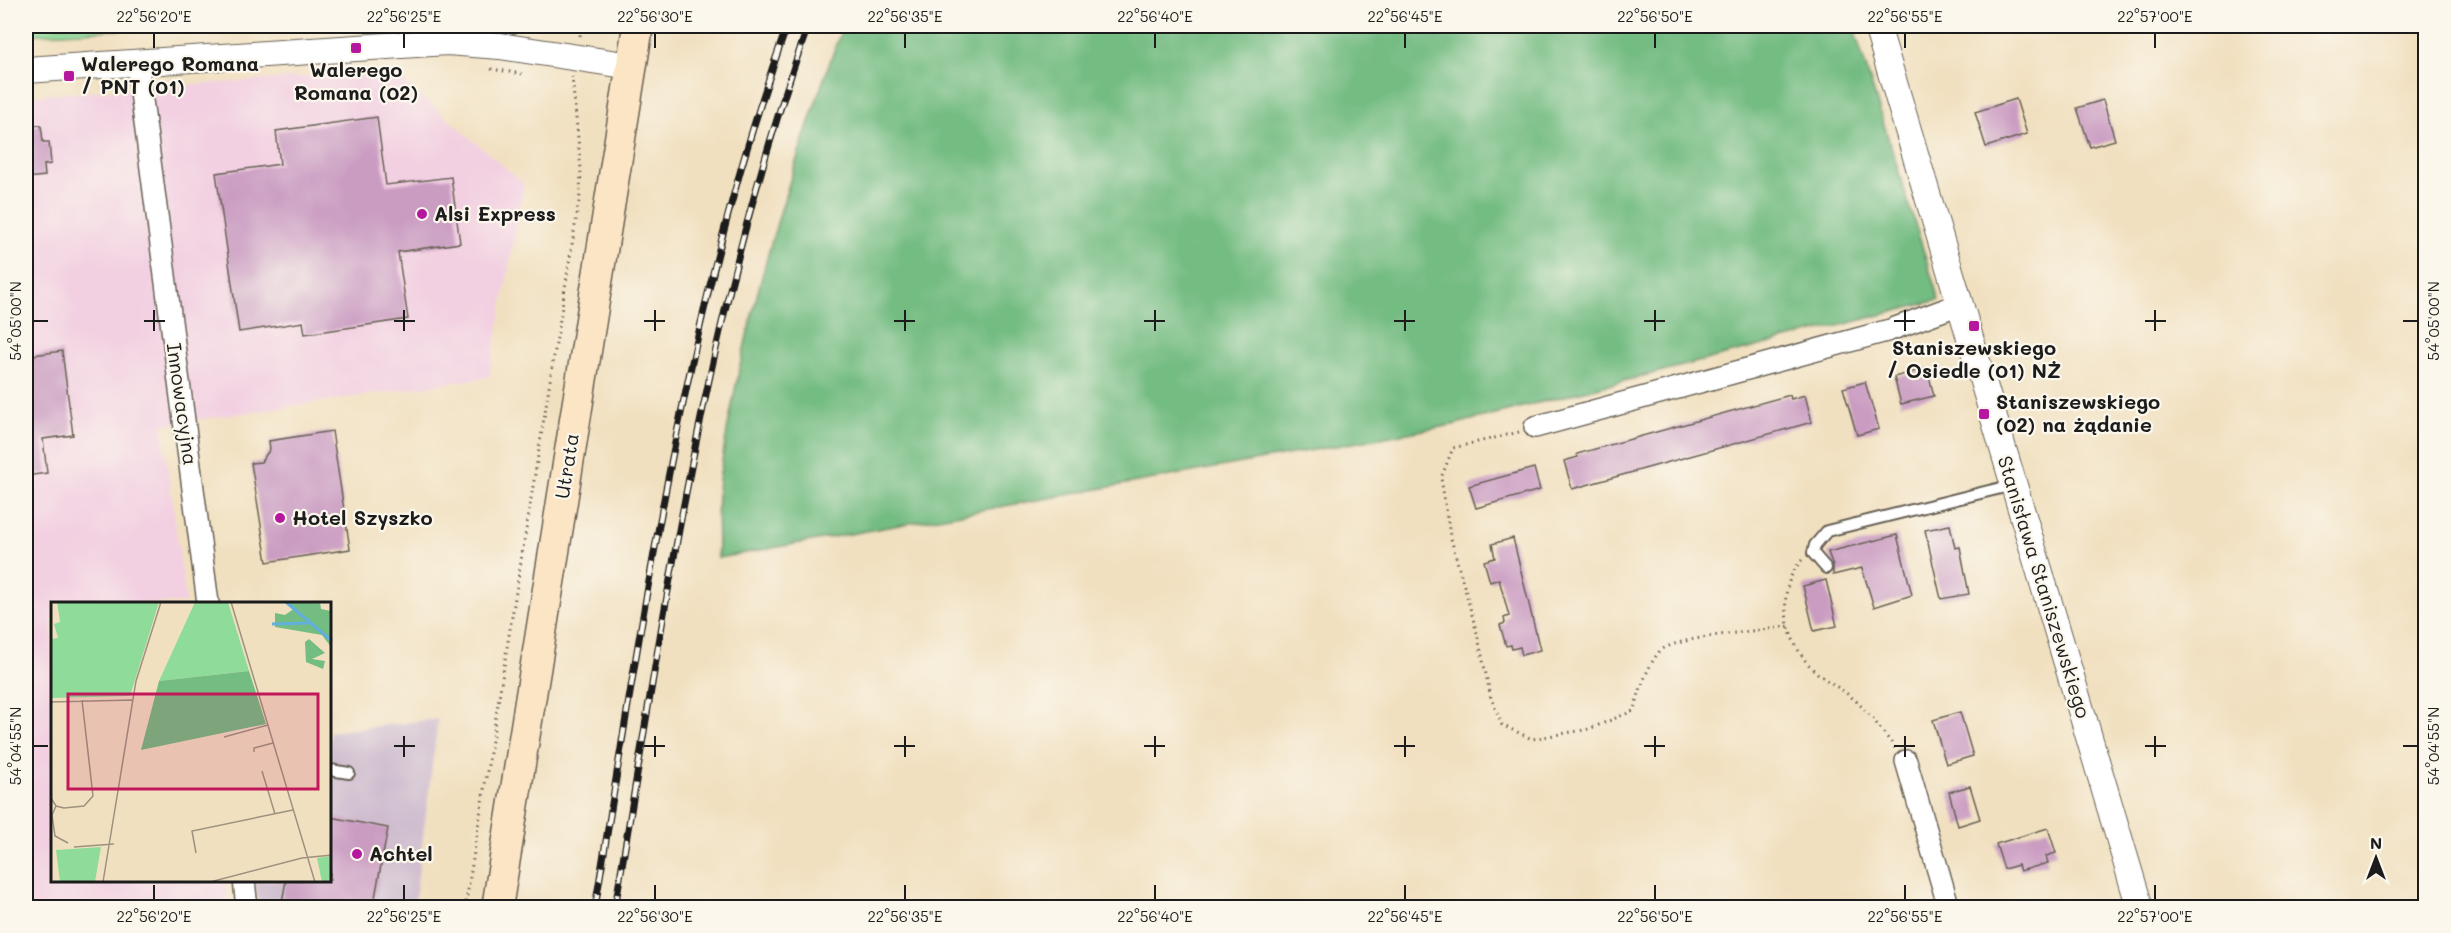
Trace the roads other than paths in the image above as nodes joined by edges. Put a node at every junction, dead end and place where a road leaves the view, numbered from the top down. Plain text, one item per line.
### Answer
1 (638, 26) edge
2 (1876, 26) edge
3 (136, 62) junction
4 (631, 66) junction
5 (26, 70) edge
6 (1960, 304) junction
7 (1535, 427) road end
8 (2014, 485) junction
9 (1826, 568) dead end
10 (208, 602) edge
11 (1906, 760) road end
12 (332, 770) edge
13 (349, 773) dead end
14 (244, 882) edge
15 (247, 908) edge
16 (497, 908) edge
17 (1949, 908) edge
18 (2140, 908) edge

1 - 4 main road, Utrata
2 - 6 street, Stanisława Staniszewskiego
3 - 4 street
3 - 5 street
3 - 10 street, Innowacyjna
4 - 16 main road, Utrata
6 - 7 street
6 - 8 street, Stanisława Staniszewskiego
8 - 9 lane
8 - 18 street, Stanisława Staniszewskiego
11 - 17 street
12 - 13 lane
14 - 15 street

